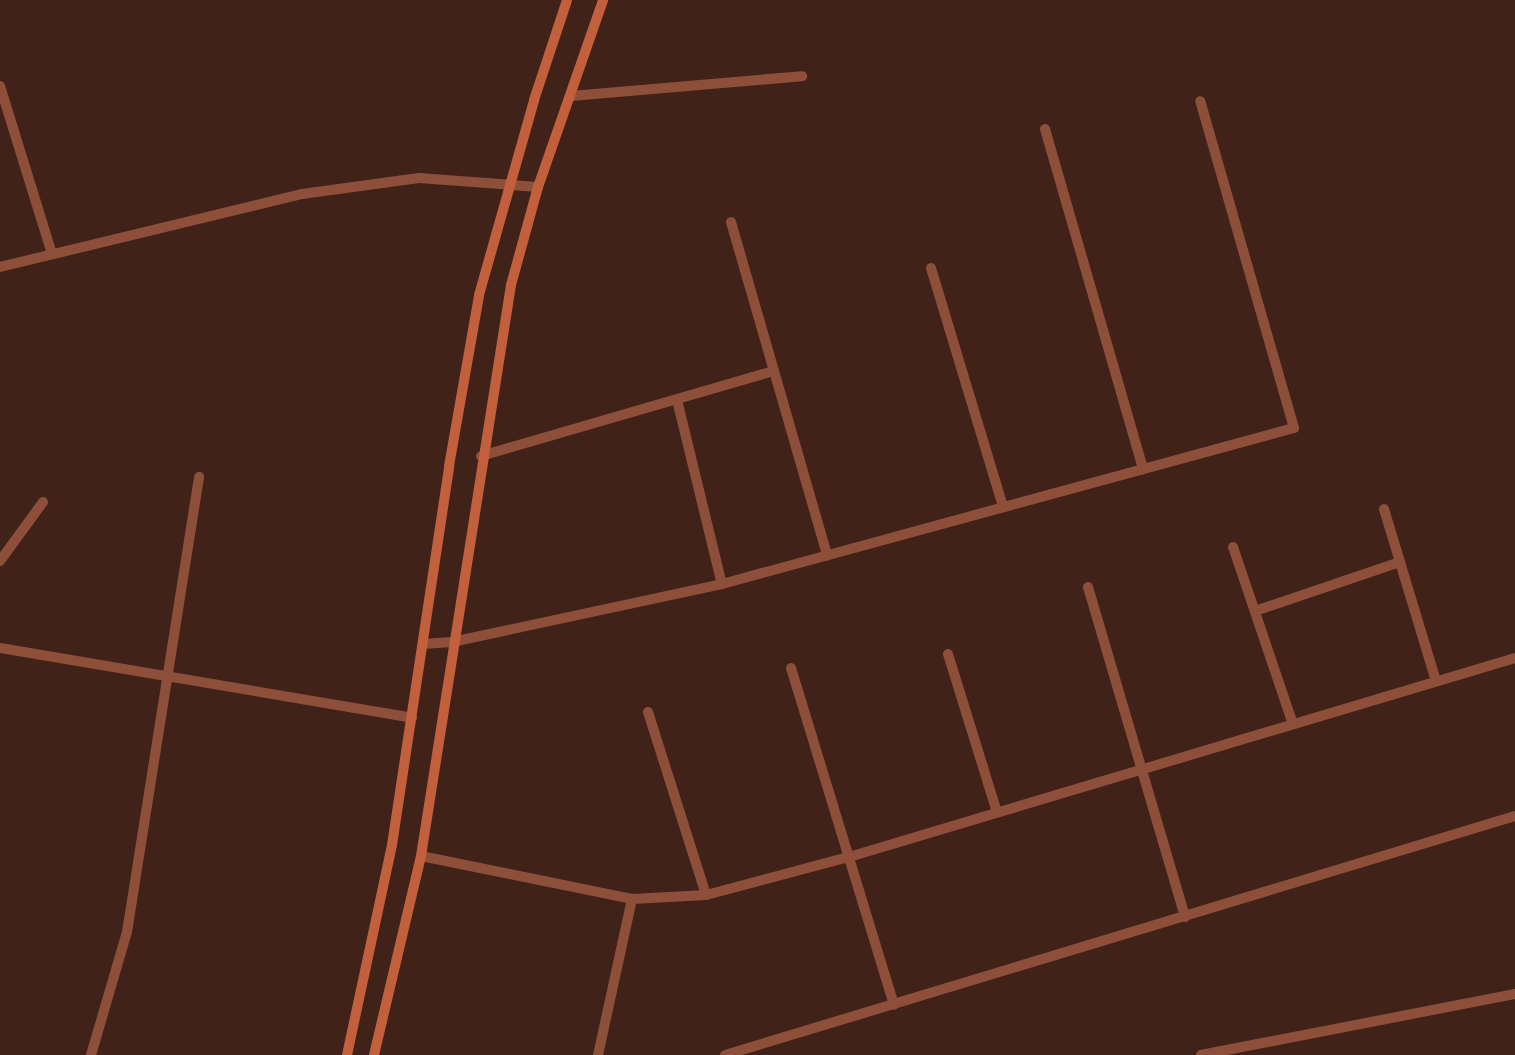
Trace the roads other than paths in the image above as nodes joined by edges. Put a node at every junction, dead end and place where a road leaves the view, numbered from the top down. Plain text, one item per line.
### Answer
1 (567, 0) edge
2 (603, 0) edge
3 (802, 76) dead end
4 (0, 86) edge
5 (571, 96) junction
6 (1200, 101) dead end
7 (1046, 129) dead end
8 (510, 184) junction
9 (538, 187) junction
10 (731, 222) dead end
11 (52, 254) junction
12 (0, 267) edge
13 (931, 268) dead end
14 (774, 371) junction
15 (677, 400) junction
16 (481, 456) junction
17 (1143, 469) junction
18 (200, 477) dead end
19 (43, 502) dead end
20 (1003, 507) junction
21 (1384, 509) dead end
22 (1233, 547) dead end
23 (827, 555) junction
24 (0, 561) edge
25 (1400, 562) junction
26 (722, 584) junction
27 (1088, 587) dead end
28 (1255, 611) junction
29 (452, 642) junction
30 (423, 644) junction
31 (0, 648) edge
32 (948, 654) dead end
33 (1515, 658) edge
34 (791, 668) dead end
35 (168, 676) junction
36 (1436, 681) junction
37 (648, 712) dead end
38 (412, 718) junction
39 (1293, 724) junction
40 (1141, 769) junction
41 (997, 812) junction
42 (1515, 816) edge
43 (421, 856) junction
44 (849, 857) junction
45 (706, 895) junction
46 (632, 899) junction
47 (1185, 917) junction
48 (1515, 994) edge
49 (894, 1005) junction
50 (91, 1055) edge
51 (347, 1055) edge
52 (374, 1055) edge
53 (598, 1055) edge
54 (726, 1055) edge
55 (1201, 1055) edge

1 - 8 street
2 - 5 street
3 - 5 street
4 - 11 street
5 - 9 street
6 - 17 street
7 - 17 street
8 - 9 street
8 - 11 street
8 - 30 street
9 - 16 street
10 - 14 street
11 - 12 street
13 - 20 street
14 - 15 street
14 - 23 street
15 - 16 street
15 - 26 street
16 - 29 street
17 - 20 street
18 - 35 street
19 - 24 street
20 - 23 street
21 - 25 street
22 - 28 street
23 - 26 street
25 - 28 street
25 - 36 street
26 - 29 street
27 - 40 street
28 - 39 street
29 - 30 street
29 - 43 street
30 - 38 street
31 - 35 street
32 - 41 street
33 - 36 street
34 - 44 street
35 - 38 street
35 - 50 street
36 - 39 street
37 - 45 street
38 - 51 street
39 - 40 street
40 - 41 street
40 - 47 street
41 - 44 street
42 - 47 street
43 - 46 street
43 - 52 street
44 - 45 street
44 - 49 street
45 - 46 street
46 - 53 street
47 - 49 street
48 - 55 street
49 - 54 street

